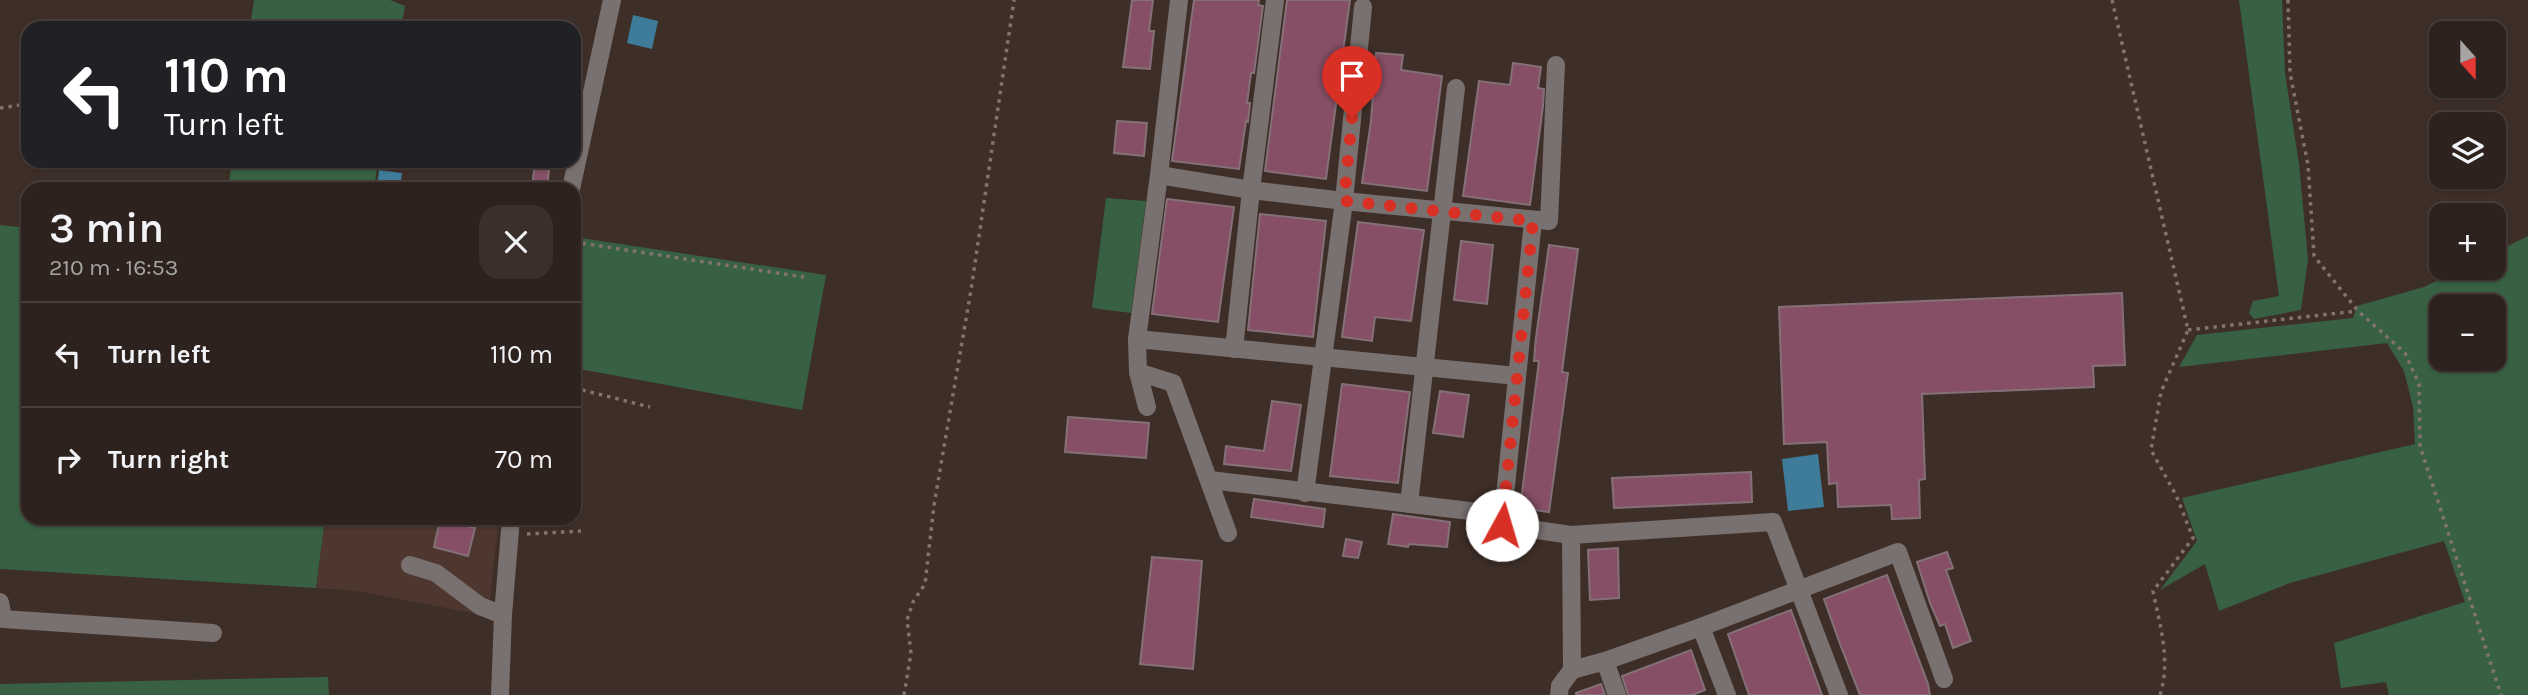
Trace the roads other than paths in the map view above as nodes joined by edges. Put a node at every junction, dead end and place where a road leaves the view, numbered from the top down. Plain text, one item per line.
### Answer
1 (612, 0) edge
2 (1179, 0) edge
3 (1275, 0) edge
4 (1363, 7) dead end
5 (1556, 65) dead end
6 (1456, 89) dead end
7 (581, 143) edge
8 (1159, 175) junction
9 (1251, 190) junction
10 (1344, 201) junction
11 (1441, 211) junction
12 (1533, 221) junction
13 (1137, 339) junction
14 (1234, 349) junction
15 (1323, 358) junction
16 (1425, 368) junction
17 (1138, 372) junction
18 (1517, 376) junction
19 (1147, 407) dead end
20 (1210, 480) junction
21 (1305, 493) junction
22 (1409, 504) junction
23 (1503, 515) junction
24 (510, 526) edge
25 (1228, 533) dead end
26 (1572, 535) junction
27 (410, 565) dead end
28 (1798, 588) junction
29 (0, 602) edge
30 (503, 615) junction
31 (1701, 627) junction
32 (213, 634) dead end
33 (1605, 661) junction
34 (1572, 670) junction
35 (1944, 679) dead end
36 (500, 695) edge
37 (1559, 695) edge
38 (1617, 695) edge
39 (1727, 695) edge
40 (1839, 695) edge

1 - 7 street
2 - 8 street
3 - 9 street
4 - 10 street
5 - 12 street
6 - 11 street
8 - 9 street
8 - 13 street
9 - 10 street
9 - 14 street
10 - 11 street
10 - 15 street
11 - 12 street
11 - 16 street
12 - 18 street
13 - 14 street
13 - 17 street
14 - 15 street
15 - 16 street
15 - 21 street
16 - 18 street
16 - 22 street
17 - 19 street
17 - 20 street
18 - 23 street
20 - 21 street
20 - 25 street
21 - 22 street
22 - 23 street
23 - 26 street
24 - 30 street
26 - 28 street
26 - 34 street
27 - 30 street
28 - 31 street
28 - 35 street
28 - 40 street
29 - 32 street
30 - 36 street
31 - 33 street
31 - 39 street
33 - 34 street
33 - 38 street
34 - 37 street

